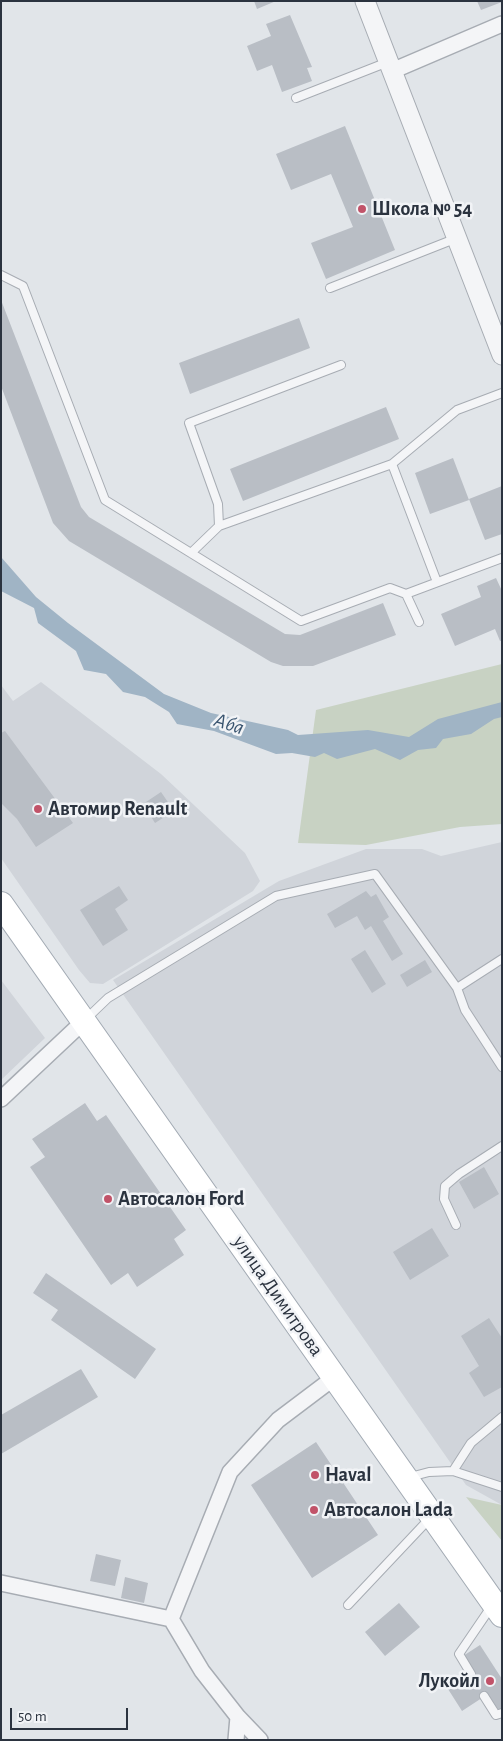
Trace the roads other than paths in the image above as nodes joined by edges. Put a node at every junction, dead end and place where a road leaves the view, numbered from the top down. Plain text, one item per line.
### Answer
1 (365, 1) edge
2 (502, 24) edge
3 (390, 67) junction
4 (296, 98) dead end
5 (456, 238) junction
6 (1, 275) edge
7 (330, 288) dead end
8 (502, 355) edge
9 (341, 365) dead end
10 (502, 393) edge
11 (392, 464) junction
12 (219, 526) junction
13 (191, 553) junction
14 (502, 558) edge
15 (437, 582) junction
16 (406, 594) junction
17 (419, 622) dead end
18 (1, 904) edge
19 (502, 959) edge
20 (457, 988) junction
21 (84, 1021) junction
22 (502, 1067) edge
23 (1, 1099) edge
24 (502, 1146) edge
25 (456, 1225) dead end
26 (335, 1377) junction
27 (502, 1417) edge
28 (453, 1471) junction
29 (405, 1478) junction
30 (502, 1487) edge
31 (432, 1516) junction
32 (1, 1583) edge
33 (348, 1605) dead end
34 (498, 1609) edge
35 (171, 1619) junction
36 (471, 1674) dead end
37 (484, 1696) dead end
38 (502, 1713) edge
39 (238, 1717) junction
40 (236, 1740) edge
41 (260, 1740) edge

1 - 3 street
2 - 3 street
3 - 4 lane
3 - 5 street
5 - 7 lane
5 - 8 street
6 - 13 lane
9 - 12 lane
10 - 11 lane
11 - 12 lane
11 - 15 lane
12 - 13 lane
13 - 16 lane
14 - 15 lane
15 - 16 lane
16 - 17 lane
18 - 21 main road, улица Димитрова
19 - 20 lane
20 - 21 lane
20 - 22 lane
21 - 23 street
21 - 26 main road, улица Димитрова
24 - 25 lane
26 - 29 main road, улица Димитрова
26 - 35 street
27 - 28 lane
28 - 29 lane
28 - 30 lane
29 - 31 main road, улица Димитрова
31 - 33 lane
31 - 34 main road, улица Димитрова
32 - 35 street
34 - 36 lane
35 - 39 street
37 - 38 lane
39 - 40 street
39 - 41 street

